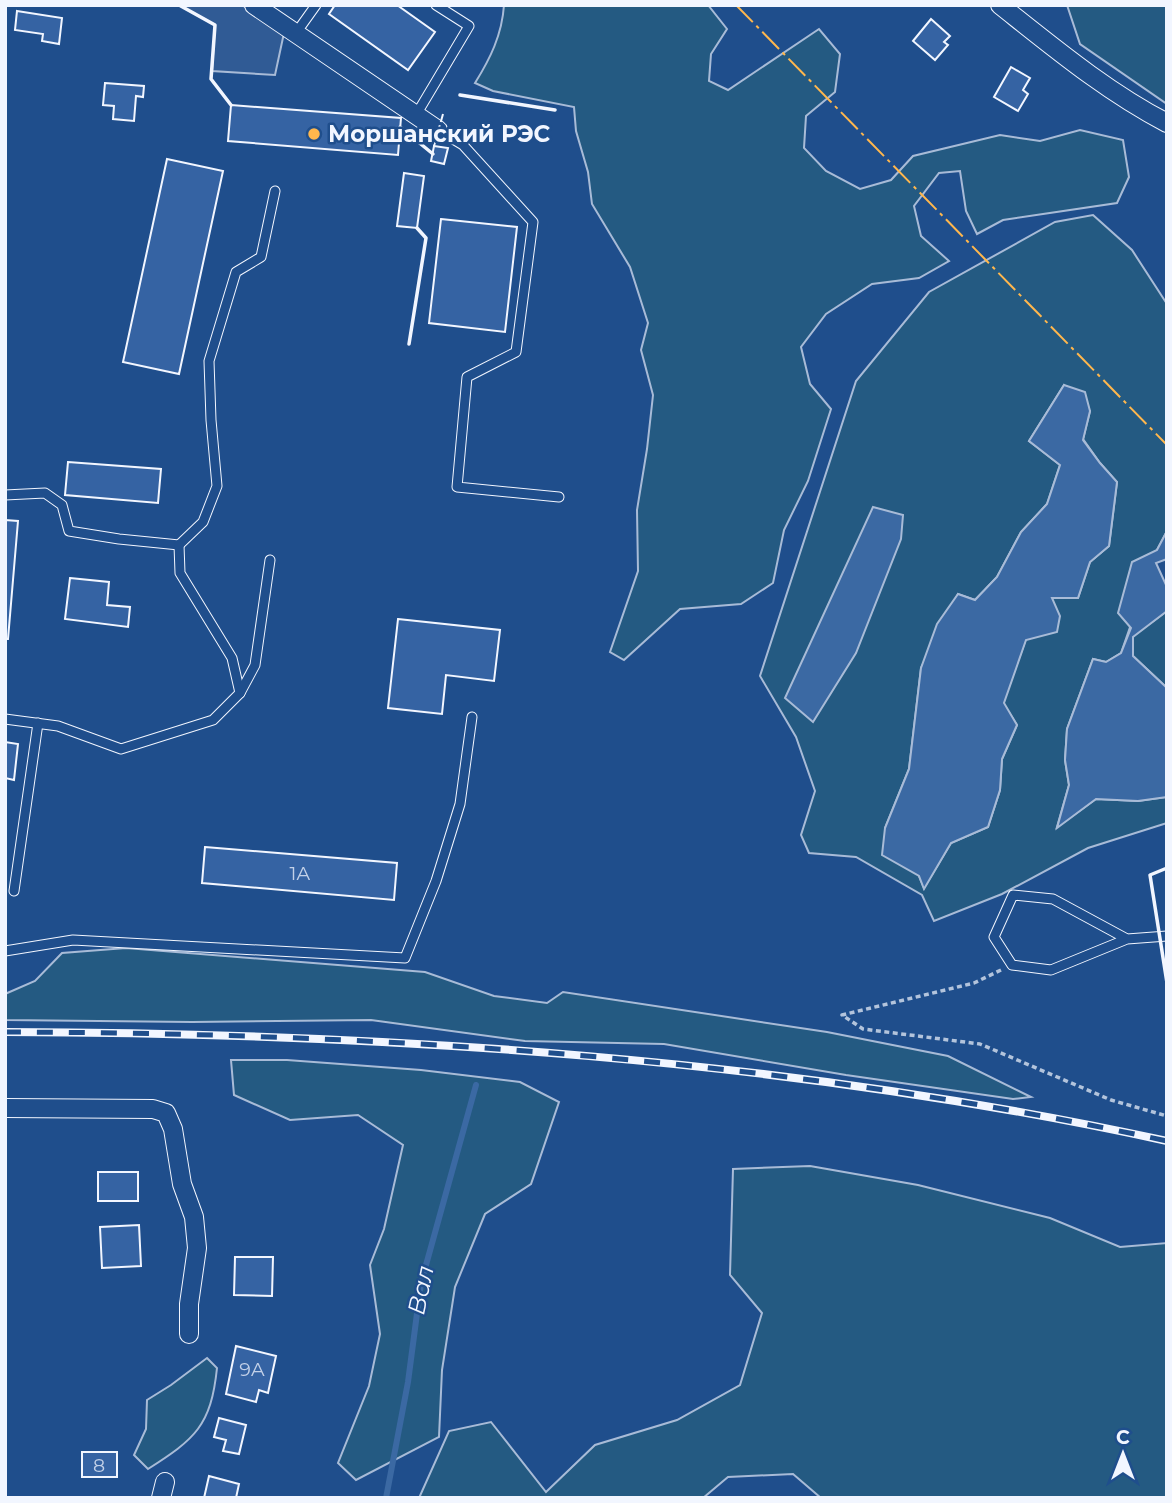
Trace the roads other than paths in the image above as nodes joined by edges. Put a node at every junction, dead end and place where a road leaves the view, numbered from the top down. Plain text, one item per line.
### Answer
1 (254, 5) edge
2 (316, 5) edge
3 (436, 5) edge
4 (1000, 5) edge
5 (296, 33) junction
6 (416, 115) junction
7 (1167, 123) edge
8 (438, 130) joint
9 (275, 191) dead end
10 (5, 495) edge
11 (559, 496) dead end
12 (179, 545) junction
13 (270, 560) dead end
14 (240, 693) junction
15 (472, 717) dead end
16 (5, 719) edge
17 (38, 723) junction
18 (14, 891) dead end
19 (1167, 936) edge
20 (1128, 939) junction
21 (5, 951) edge
22 (5, 1108) edge
23 (189, 1335) dead end

1 - 5 street
2 - 5 lane
3 - 6 lane
4 - 7 street
5 - 6 street
6 - 8 street
8 - 11 lane
9 - 12 lane
10 - 12 lane
12 - 14 lane
13 - 14 lane
14 - 17 lane
15 - 21 lane
16 - 17 lane
17 - 18 lane
19 - 20 lane
20 - 20 lane
22 - 23 street

